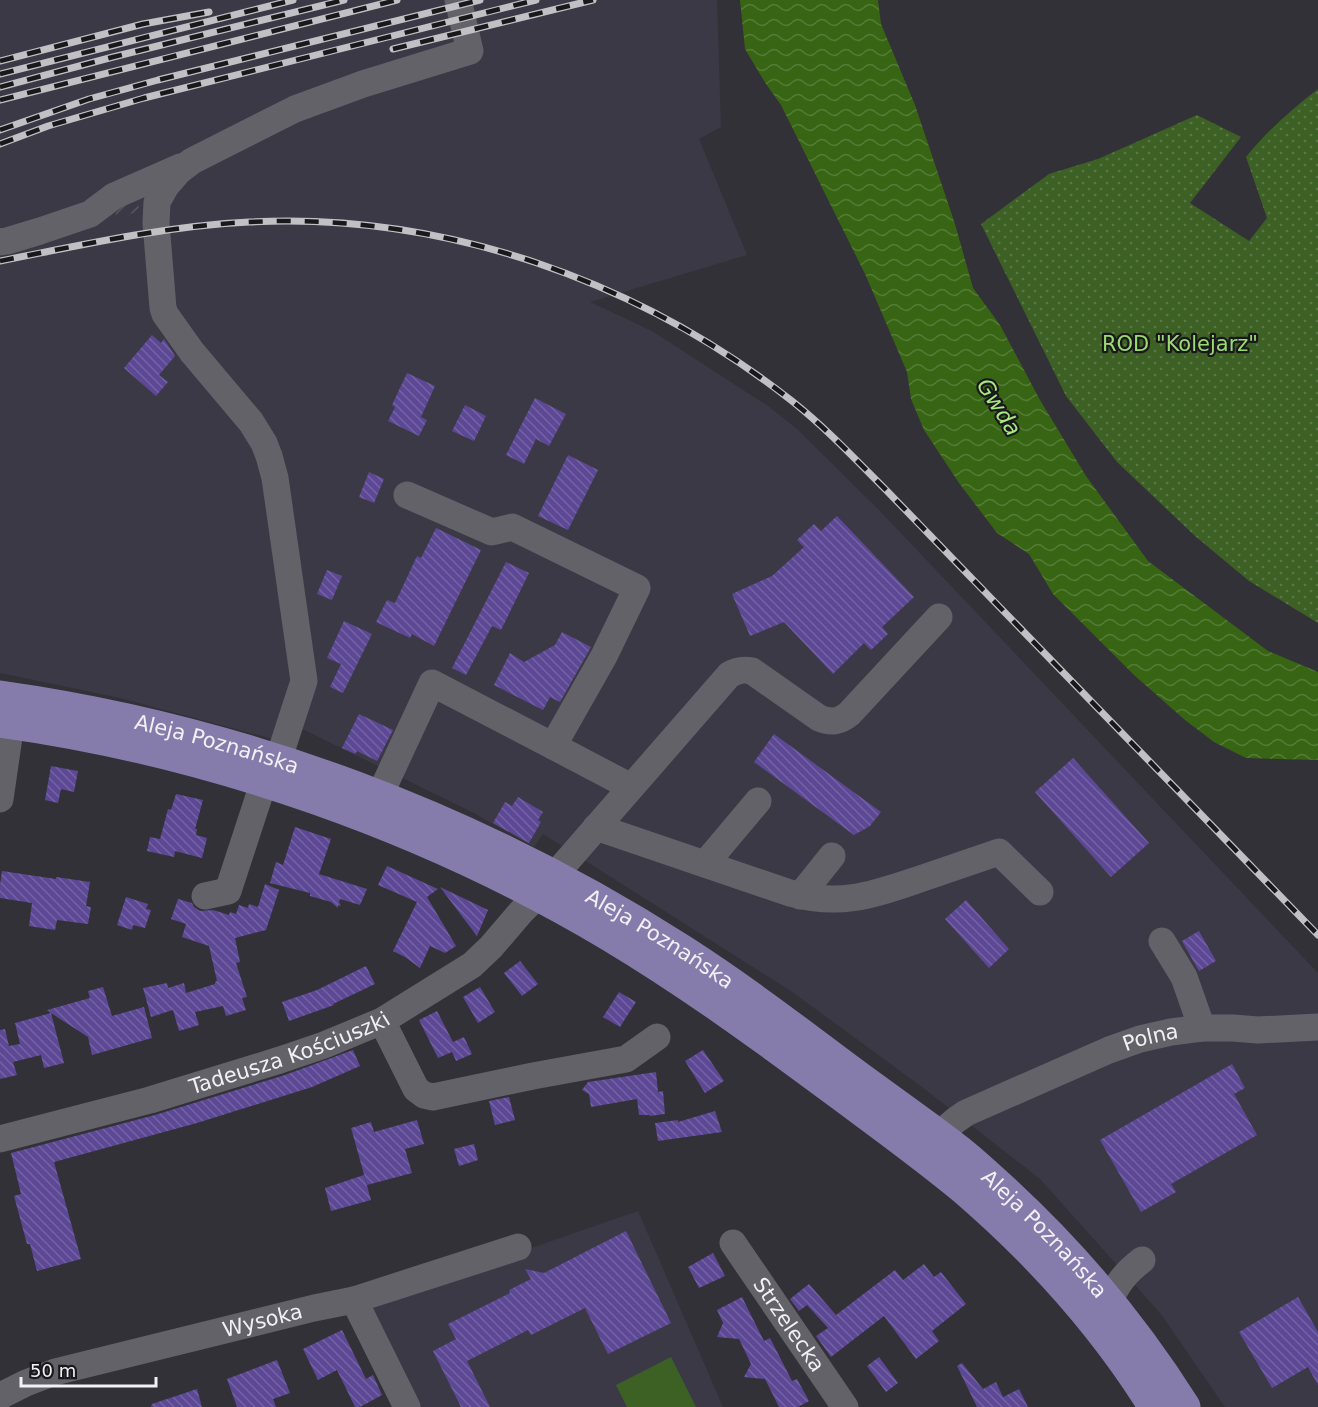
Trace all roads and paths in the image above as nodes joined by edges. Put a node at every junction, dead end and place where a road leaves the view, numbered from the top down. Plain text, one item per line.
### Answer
1 (458, 0) edge
2 (187, 164) junction
3 (0, 242) edge
4 (407, 495) dead end
5 (939, 616) dead end
6 (4, 713) edge
7 (553, 746) junction
8 (271, 771) junction
9 (631, 787) junction
10 (379, 797) junction
11 (0, 799) edge
12 (758, 801) dead end
13 (596, 827) junction
14 (832, 856) dead end
15 (705, 864) junction
16 (546, 886) junction
17 (1040, 892) dead end
18 (205, 896) dead end
19 (800, 896) junction
20 (1162, 941) dead end
21 (381, 1021) junction
22 (1318, 1027) edge
23 (1202, 1028) junction
24 (657, 1037) dead end
25 (0, 1139) edge
26 (939, 1153) junction
27 (733, 1243) dead end
28 (518, 1247) dead end
29 (1142, 1260) dead end
30 (354, 1300) junction
31 (1108, 1301) junction
32 (0, 1396) edge
33 (1147, 1405) edge
34 (407, 1407) edge
35 (845, 1407) edge
36 (1184, 1407) edge

1 - 2 street
2 - 3 street
2 - 8 street
4 - 7 street
5 - 9 street, Tadeusza Kościuszki
6 - 8 main road, Aleja Poznańska
6 - 11 street
7 - 9 street
7 - 10 street
8 - 10 main road, Aleja Poznańska
8 - 16 main road, Aleja Poznańska
8 - 18 street
9 - 13 street, Tadeusza Kościuszki
10 - 16 main road, Aleja Poznańska
12 - 15 street
13 - 15 street
13 - 16 street, Tadeusza Kościuszki
14 - 19 street
15 - 19 street
16 - 21 street, Tadeusza Kościuszki
16 - 26 main road, Aleja Poznańska
17 - 19 street
20 - 23 street
21 - 24 street
21 - 25 street, Tadeusza Kościuszki
22 - 23 street, Polna
23 - 26 street, Polna
26 - 31 main road, Aleja Poznańska
26 - 33 main road, Aleja Poznańska
27 - 35 street, Strzelecka
28 - 30 street, Wysoka
29 - 31 street
30 - 32 street, Wysoka
30 - 34 street
31 - 36 main road, Aleja Poznańska

